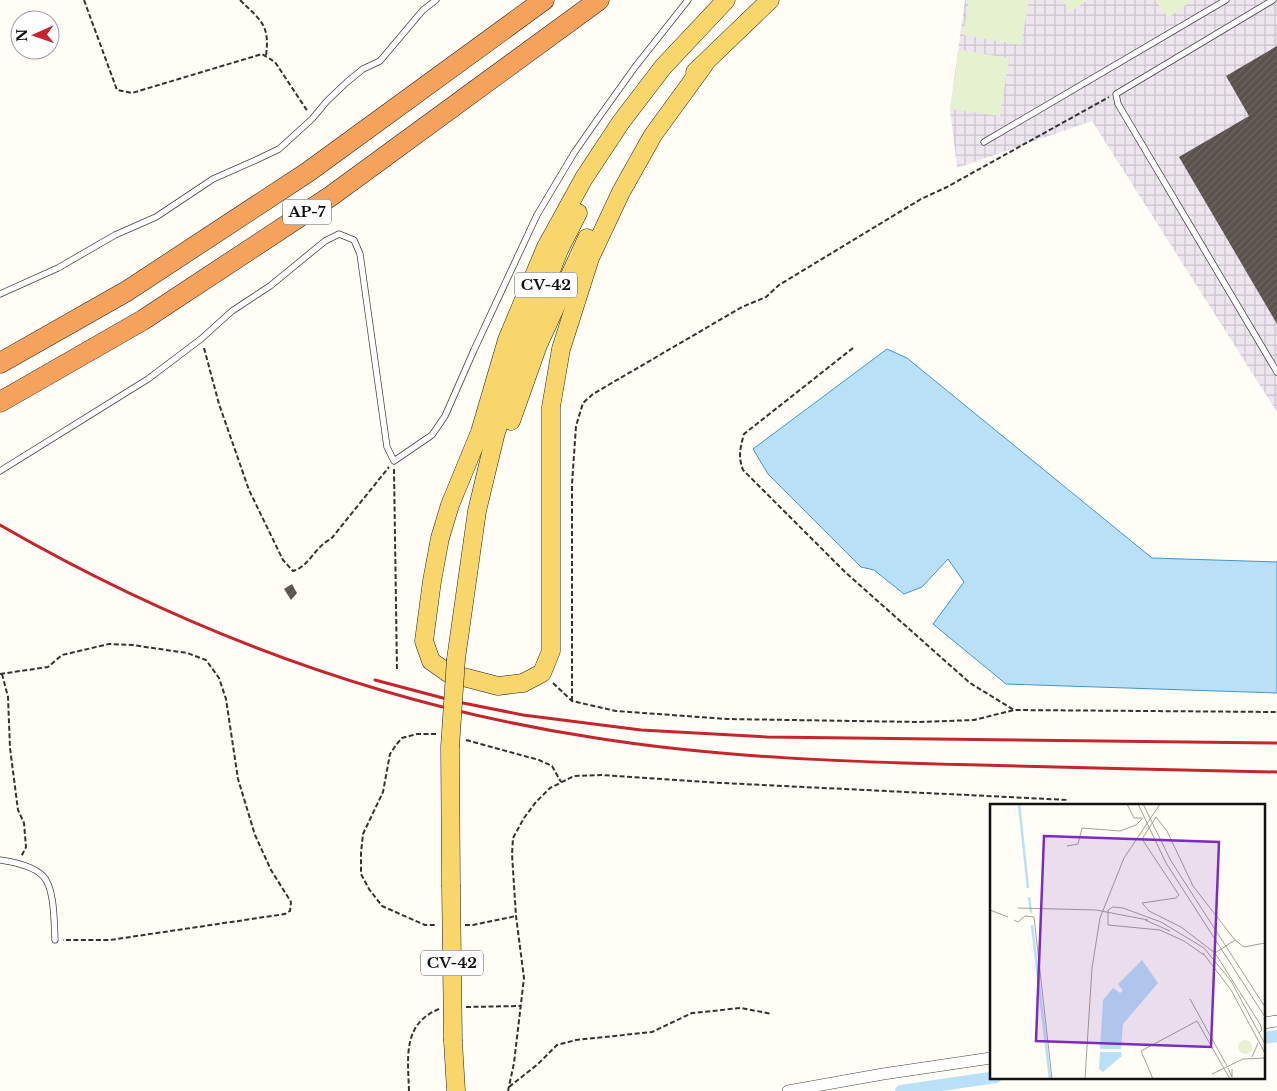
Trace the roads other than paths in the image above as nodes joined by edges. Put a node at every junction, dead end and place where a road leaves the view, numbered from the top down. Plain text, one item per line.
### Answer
1 (436, 0) edge
2 (544, 0) edge
3 (599, 0) edge
4 (688, 0) edge
5 (726, 0) edge
6 (735, 0) edge
7 (770, 0) edge
8 (1226, 0) edge
9 (1273, 0) edge
10 (704, 64) junction
11 (984, 142) dead end
12 (0, 294) edge
13 (0, 363) edge
14 (1277, 372) edge
15 (0, 402) edge
16 (0, 471) edge
17 (461, 618) junction
18 (0, 860) edge
19 (55, 940) road end
20 (1277, 1021) edge
21 (1264, 1023) edge
22 (990, 1058) edge
23 (456, 1091) edge
24 (788, 1091) edge

1 - 12 lane
2 - 13 highway, AP-7
3 - 15 highway, AP-7
4 - 16 lane
5 - 10 main road
6 - 17 main road, CV-42
7 - 10 main road, CV-42
8 - 11 lane
9 - 14 lane
10 - 17 main road, CV-42
17 - 23 main road, CV-42, bridge
18 - 19 lane
20 - 21 street
22 - 24 street

